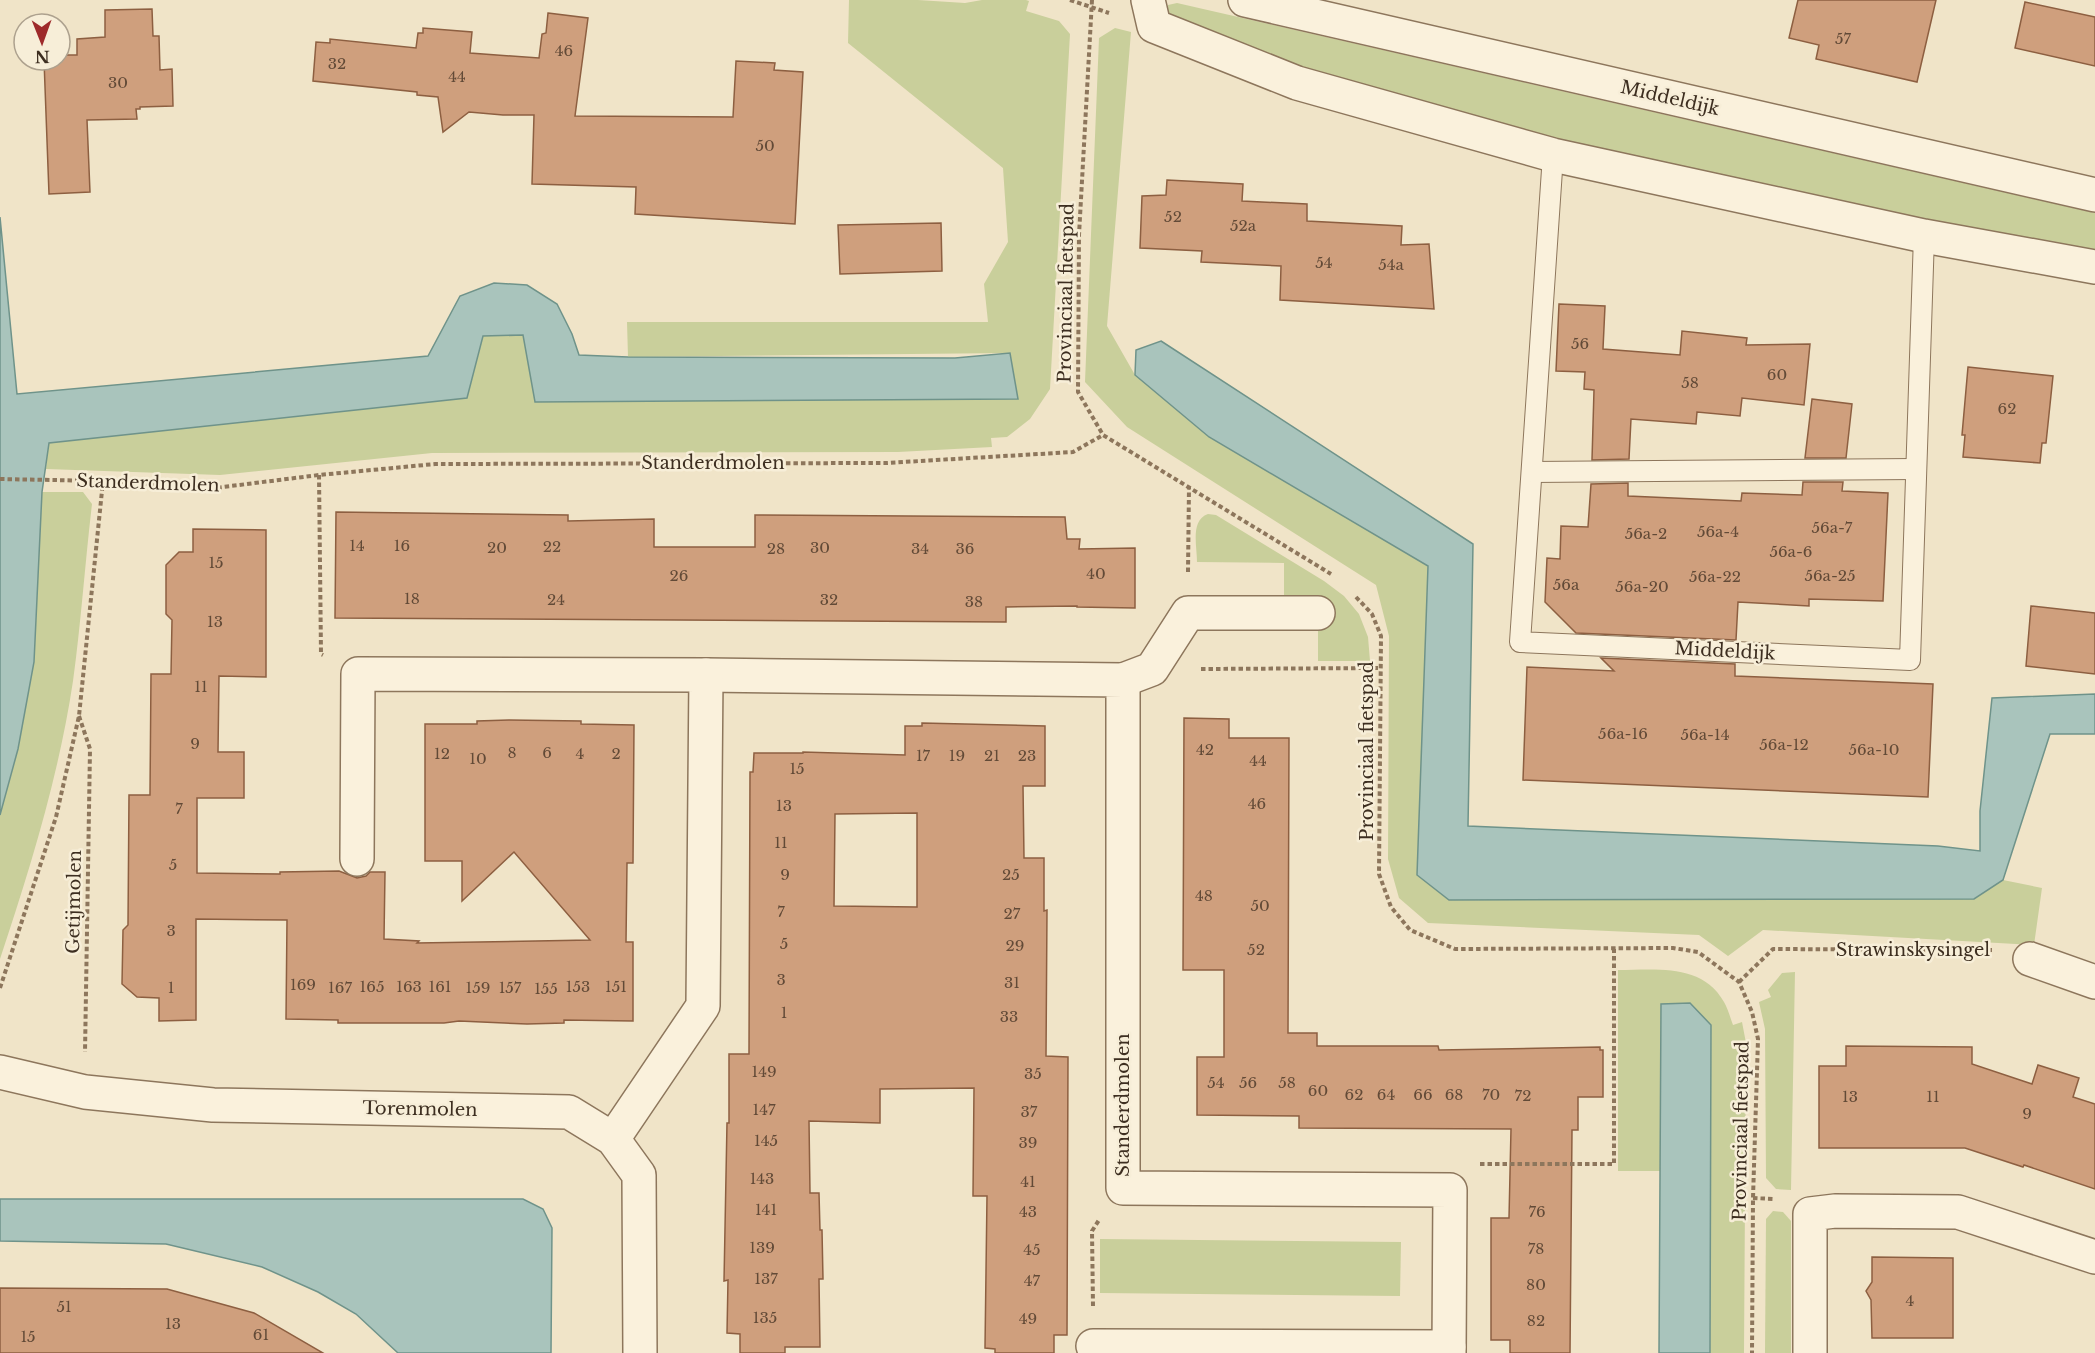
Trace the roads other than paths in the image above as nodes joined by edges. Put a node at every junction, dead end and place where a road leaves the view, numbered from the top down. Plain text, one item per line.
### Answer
1 (1148, 0) edge
2 (1245, 0) edge
3 (1553, 155) junction
4 (2095, 195) edge
5 (1924, 236) junction
6 (2095, 267) edge
7 (1916, 469) junction
8 (1532, 472) junction
9 (1318, 613) dead end
10 (1138, 674) junction
11 (706, 675) junction
12 (357, 859) dead end
13 (2030, 959) road end
14 (2095, 982) edge
15 (0, 1072) edge
16 (613, 1139) junction
17 (2095, 1257) edge
18 (1093, 1346) road end
19 (1449, 1350) edge
20 (639, 1353) edge
21 (1810, 1353) edge

1 - 3 street
2 - 4 street, Middeldijk
3 - 5 street
3 - 8 lane, Middeldijk
5 - 6 street
5 - 7 lane, Middeldijk
7 - 8 lane
7 - 8 lane, Middeldijk
9 - 10 street
10 - 11 street
10 - 19 street, Standerdmolen
11 - 12 street
11 - 16 street
13 - 14 street
15 - 16 street, Torenmolen
16 - 20 street, Torenmolen
17 - 21 street
18 - 19 street

